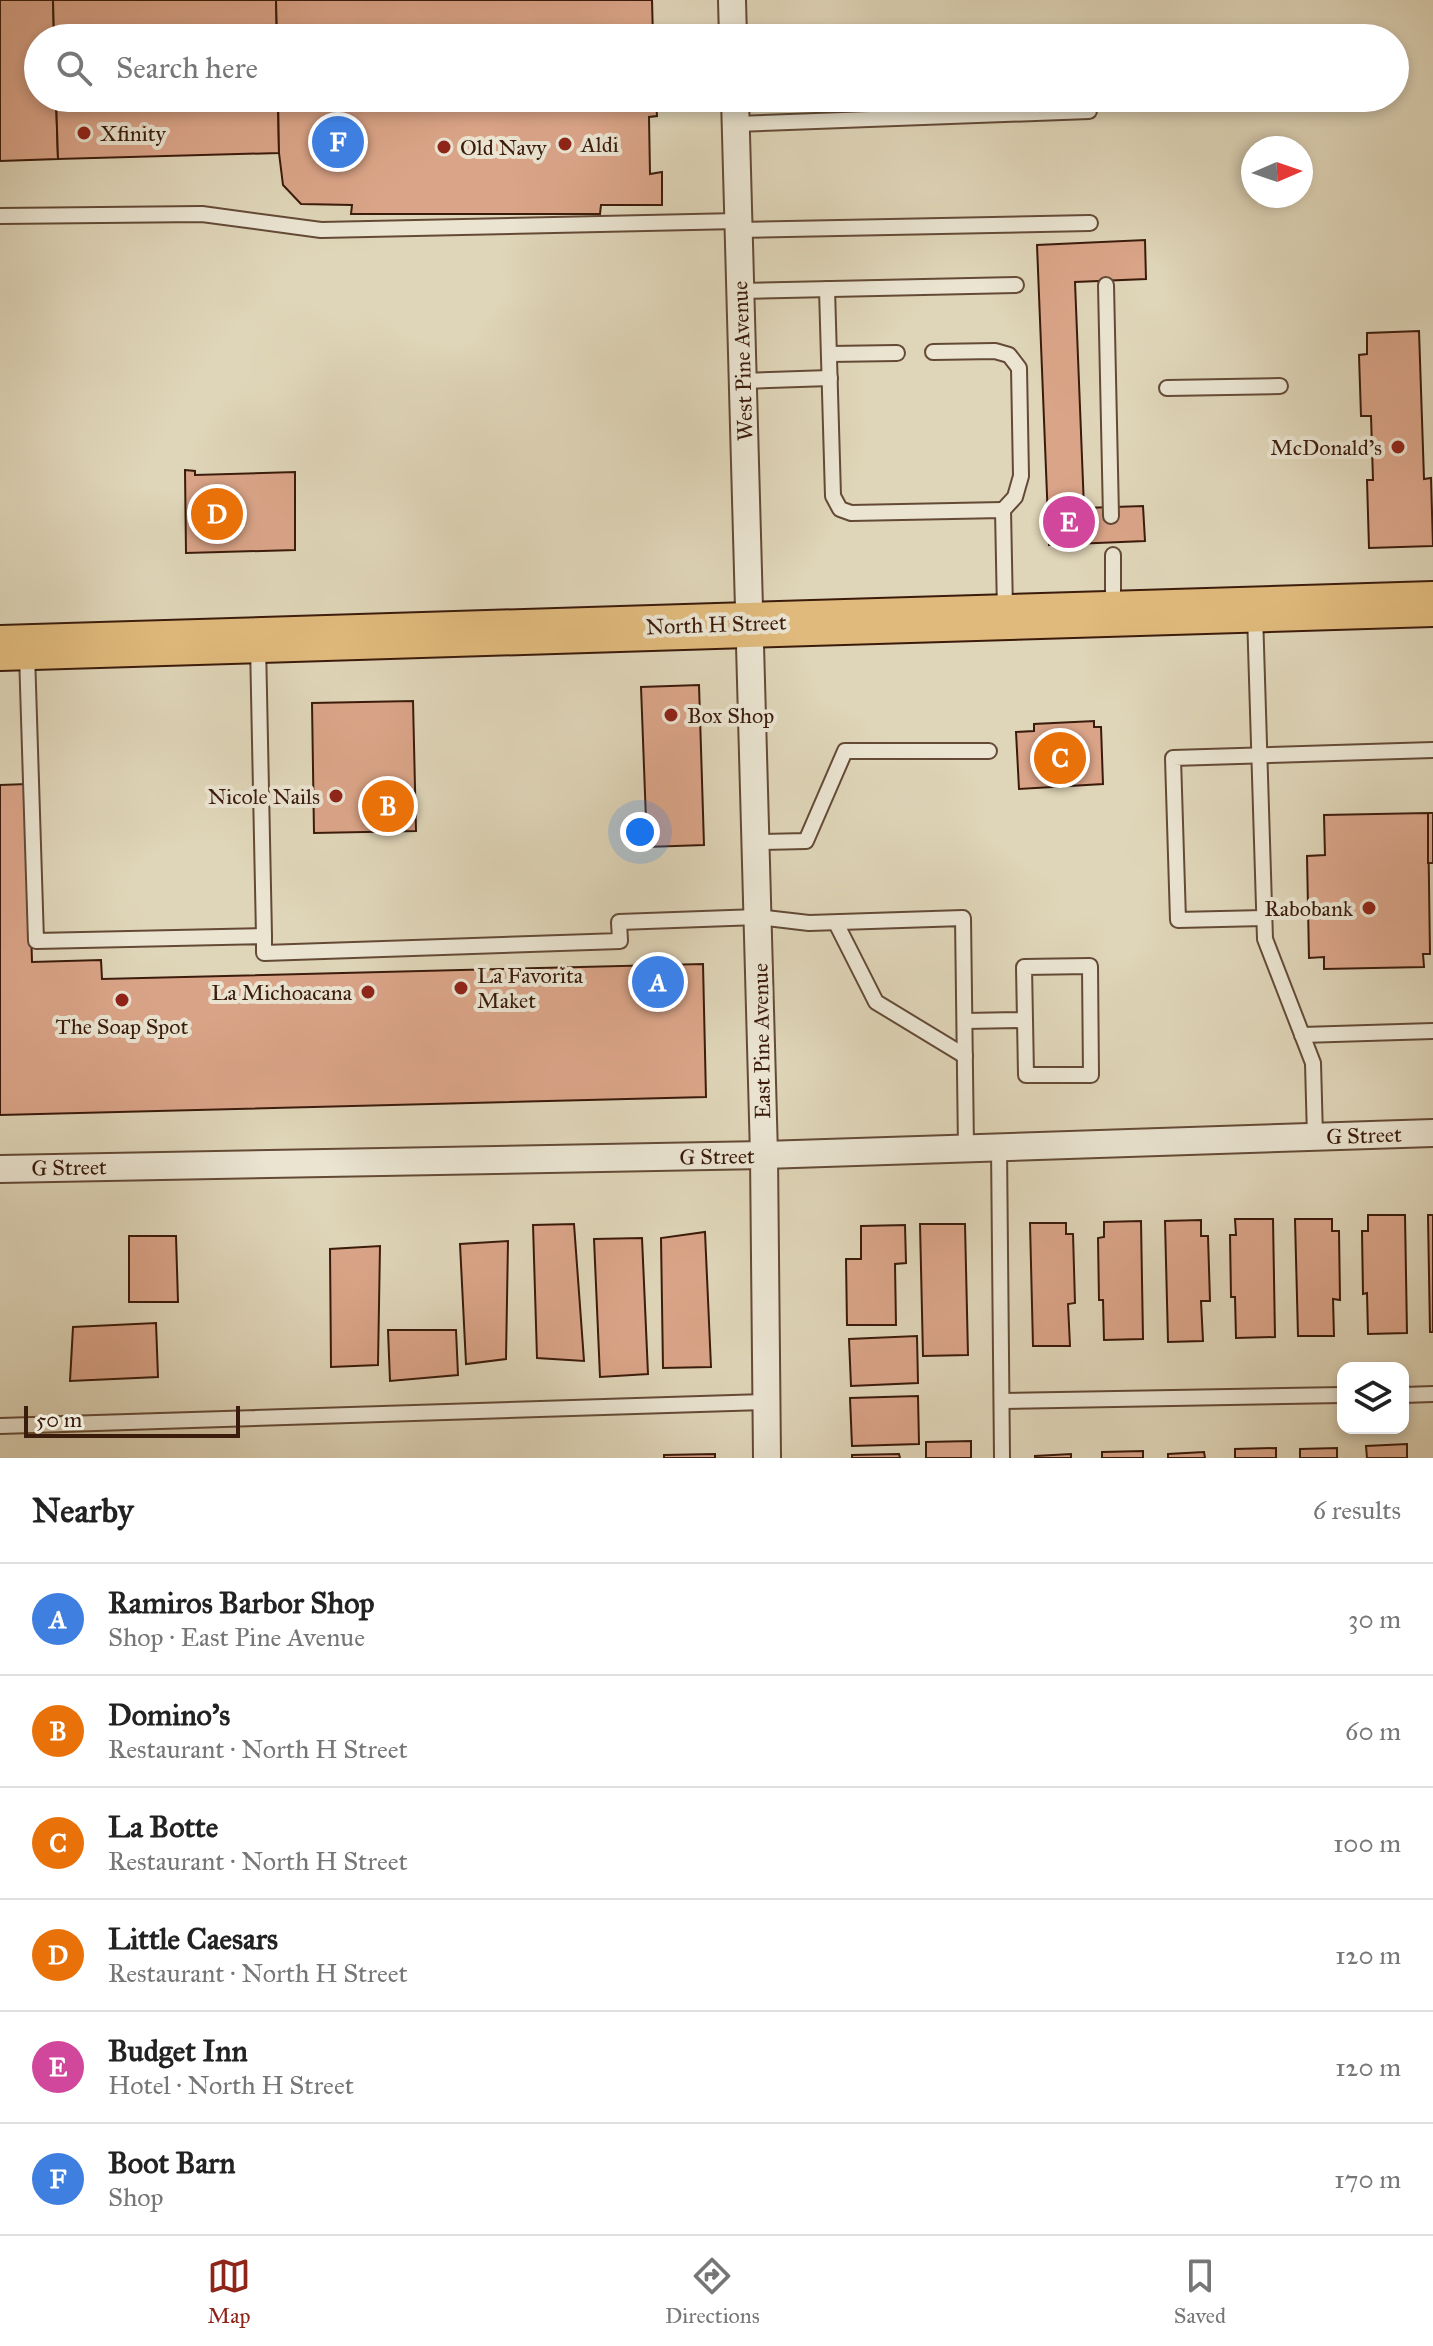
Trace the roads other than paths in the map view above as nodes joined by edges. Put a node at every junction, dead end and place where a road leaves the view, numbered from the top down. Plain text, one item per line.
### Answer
1 (732, 0) edge
2 (733, 24) edge
3 (736, 112) edge
4 (1062, 112) edge
5 (736, 124) junction
6 (0, 216) edge
7 (1090, 223) dead end
8 (739, 225) junction
9 (1016, 285) dead end
10 (1106, 285) dead end
11 (827, 289) junction
12 (740, 291) junction
13 (933, 352) dead end
14 (897, 353) dead end
15 (829, 354) junction
16 (830, 378) junction
17 (743, 381) junction
18 (1280, 386) dead end
19 (1167, 388) dead end
20 (1003, 510) junction
21 (1111, 516) dead end
22 (1113, 555) dead end
23 (1433, 604) edge
24 (1254, 609) junction
25 (1113, 613) junction
26 (1005, 616) junction
27 (750, 623) junction
28 (258, 639) junction
29 (13, 647) edge
30 (1433, 750) edge
31 (989, 751) dead end
32 (1259, 755) junction
33 (756, 842) junction
34 (758, 917) junction
35 (1264, 918) junction
36 (836, 923) junction
37 (264, 936) junction
38 (1025, 1020) junction
39 (965, 1021) junction
40 (1433, 1031) edge
41 (1302, 1035) junction
42 (965, 1056) junction
43 (1433, 1133) edge
44 (1315, 1137) junction
45 (999, 1147) junction
46 (966, 1148) junction
47 (764, 1155) junction
48 (0, 1169) edge
49 (1433, 1394) edge
50 (1337, 1395) edge
51 (1409, 1395) edge
52 (1002, 1401) junction
53 (766, 1402) junction
54 (0, 1426) edge
55 (767, 1458) edge
56 (1002, 1458) edge

1 - 2 street
3 - 5 street, West Pine Avenue
4 - 5 lane
5 - 8 street, West Pine Avenue
6 - 8 lane
7 - 8 lane
8 - 12 street, West Pine Avenue
9 - 11 lane
10 - 21 lane
11 - 12 lane
11 - 15 lane
12 - 17 street, West Pine Avenue
13 - 20 lane
14 - 15 lane
15 - 16 lane
16 - 17 lane
16 - 20 lane
17 - 27 street, West Pine Avenue
18 - 19 lane
20 - 26 lane
22 - 25 lane
23 - 24 highway, North H Street
24 - 25 highway, North H Street
24 - 32 lane
25 - 26 highway, North H Street
26 - 27 highway, North H Street
27 - 28 highway, North H Street
27 - 33 street, East Pine Avenue
28 - 29 highway, North H Street
28 - 37 lane
29 - 37 lane
30 - 32 lane
31 - 33 lane
32 - 35 lane
32 - 35 lane
33 - 34 street, East Pine Avenue
34 - 36 lane
34 - 37 lane
34 - 47 street, East Pine Avenue
35 - 41 lane
36 - 39 lane
36 - 42 lane
38 - 38 lane
38 - 39 lane
39 - 42 lane
40 - 41 lane
41 - 44 lane
42 - 46 lane
43 - 44 street, G Street
44 - 45 street, G Street
45 - 46 street, G Street
45 - 52 lane
46 - 47 street, G Street
47 - 48 street, G Street
47 - 53 street, East Pine Avenue
49 - 51 lane
50 - 52 lane
52 - 56 lane
53 - 54 lane
53 - 55 street, East Pine Avenue

